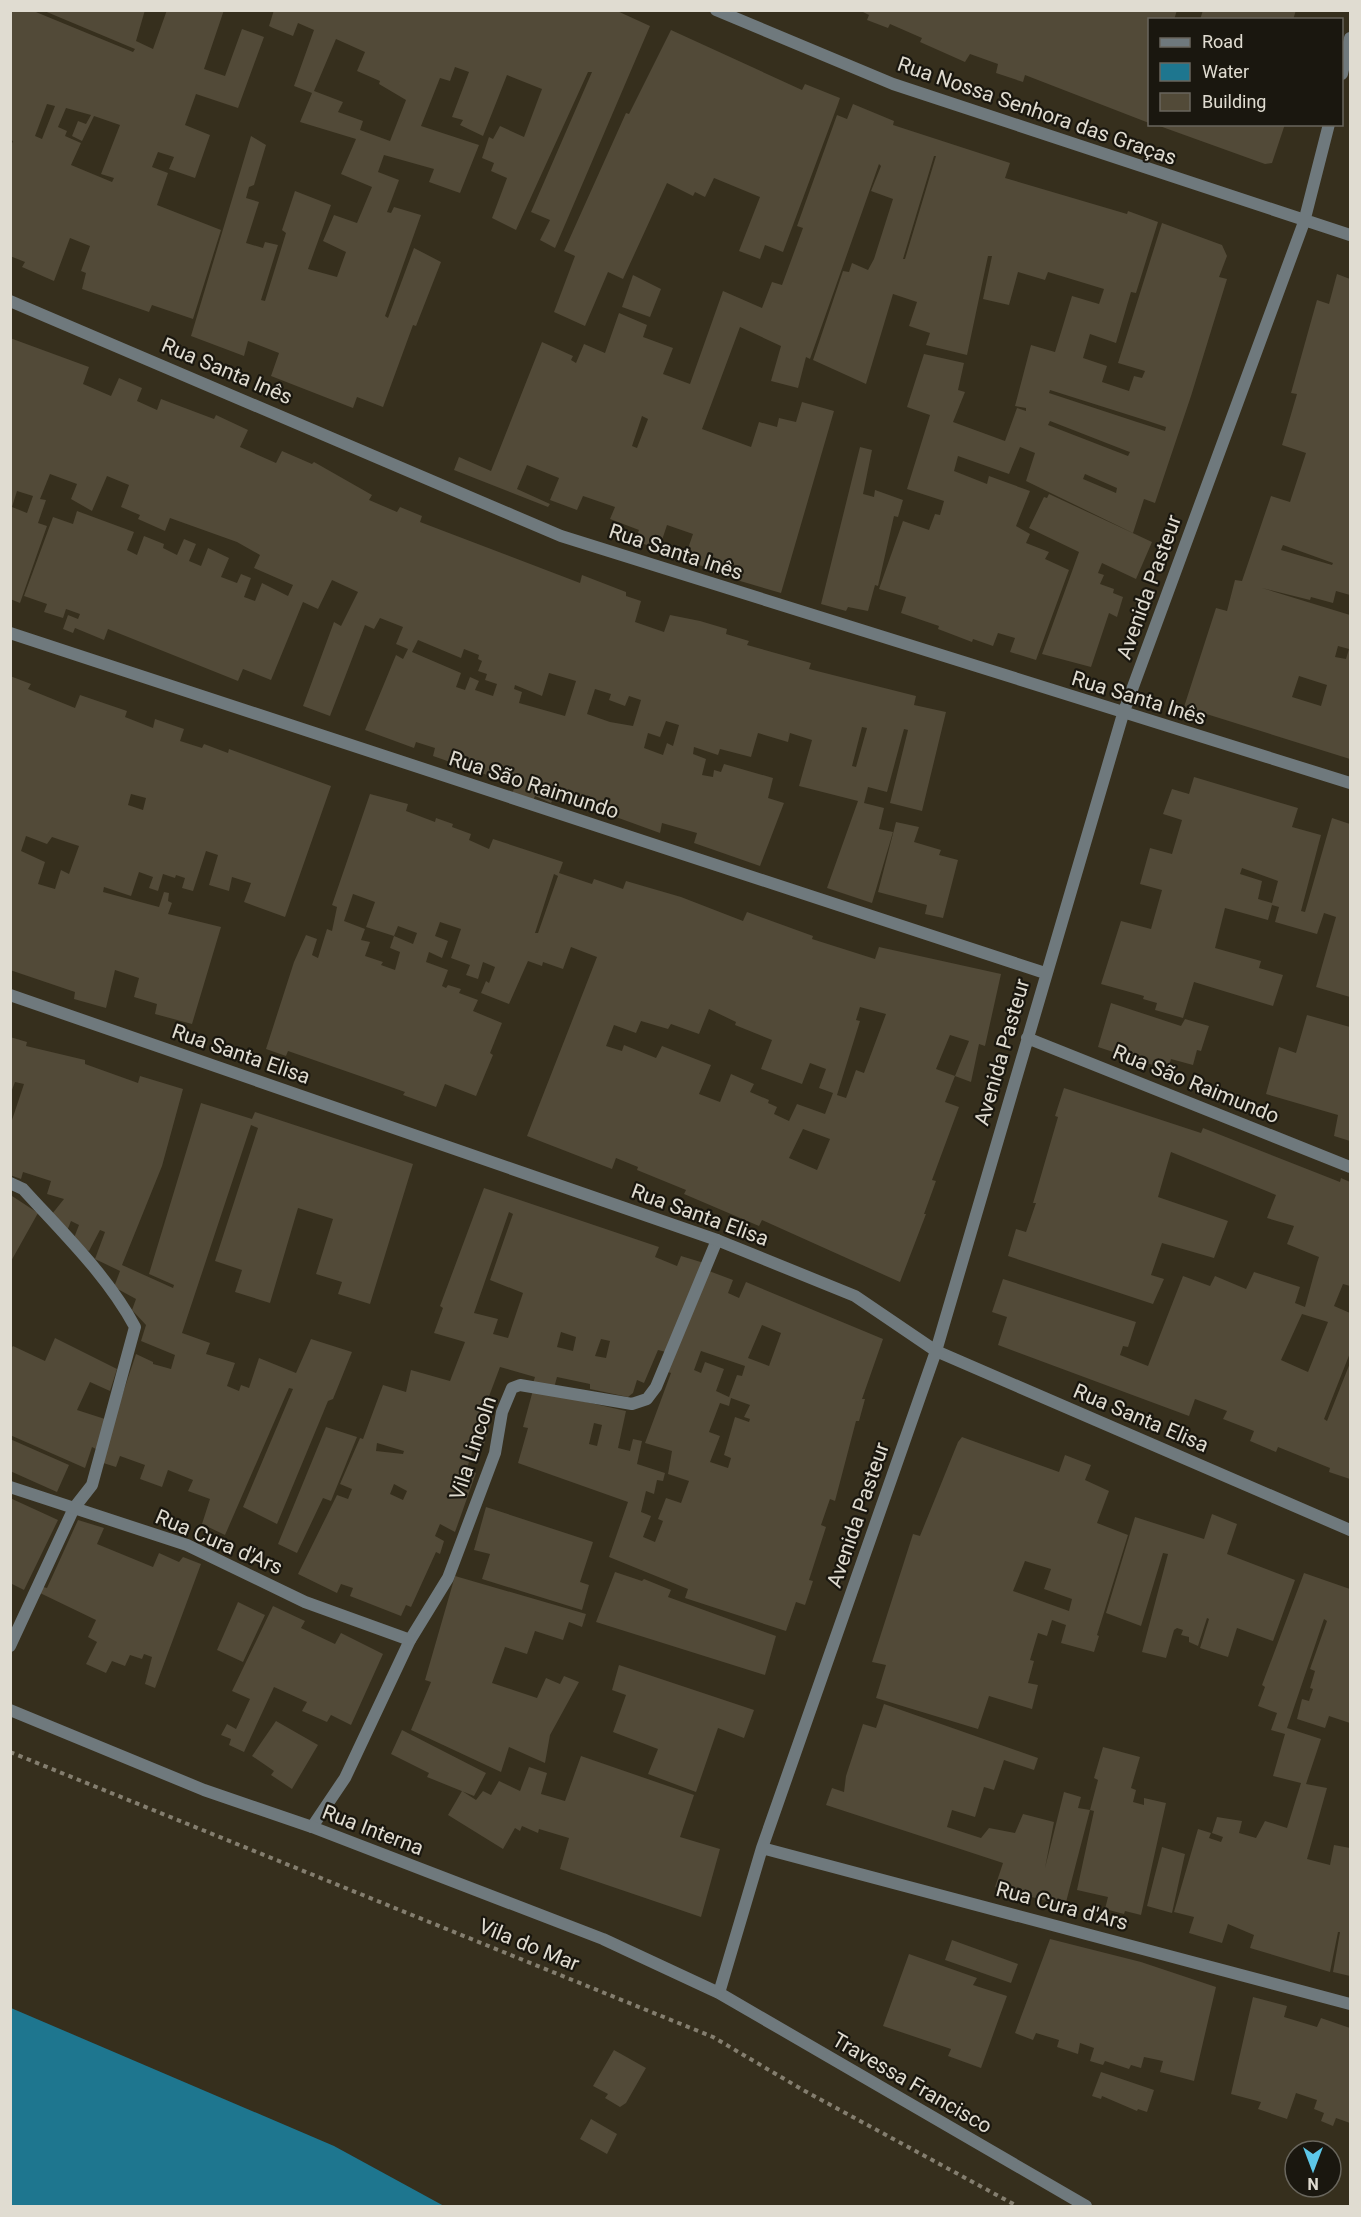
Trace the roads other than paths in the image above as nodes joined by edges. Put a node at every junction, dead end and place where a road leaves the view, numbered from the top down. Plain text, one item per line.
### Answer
1 (716, 10) edge
2 (1350, 38) edge
3 (1343, 66) edge
4 (1328, 126) edge
5 (1304, 222) junction
6 (1350, 235) edge
7 (10, 301) edge
8 (10, 633) edge
9 (1123, 714) junction
10 (1350, 783) edge
11 (1045, 974) junction
12 (10, 995) edge
13 (1027, 1038) junction
14 (1350, 1167) edge
15 (10, 1183) edge
16 (717, 1240) junction
17 (936, 1351) junction
18 (10, 1486) edge
19 (74, 1508) junction
20 (1350, 1530) edge
21 (410, 1640) junction
22 (10, 1646) edge
23 (10, 1710) edge
24 (312, 1827) junction
25 (762, 1848) junction
26 (719, 1993) junction
27 (1350, 2004) edge
28 (1086, 2206) edge

1 - 5 street, Rua Nossa Senhora das Graças
2 - 3 street
4 - 5 street, Avenida Pasteur
5 - 6 street, Rua Nossa Senhora das Graças
5 - 9 street, Avenida Pasteur
7 - 9 street, Rua Santa Inês
8 - 11 street, Rua São Raimundo
9 - 10 street, Rua Santa Inês
9 - 11 street, Avenida Pasteur
11 - 13 street, Avenida Pasteur
12 - 16 street, Rua Santa Elisa
13 - 14 street, Rua São Raimundo
13 - 17 street, Avenida Pasteur
15 - 19 street
16 - 17 street, Rua Santa Elisa
16 - 21 street, Vila Lincoln
17 - 20 street, Rua Santa Elisa
17 - 25 street, Avenida Pasteur
18 - 19 street, Rua Cura d'Ars
19 - 21 street, Rua Cura d'Ars
19 - 22 street
21 - 24 street, Vila Lincoln
23 - 24 street, Rua Interna
24 - 26 street, Rua Interna
25 - 26 street, Avenida Pasteur
25 - 27 street, Rua Cura d'Ars
26 - 28 street, Travessa Francisco

